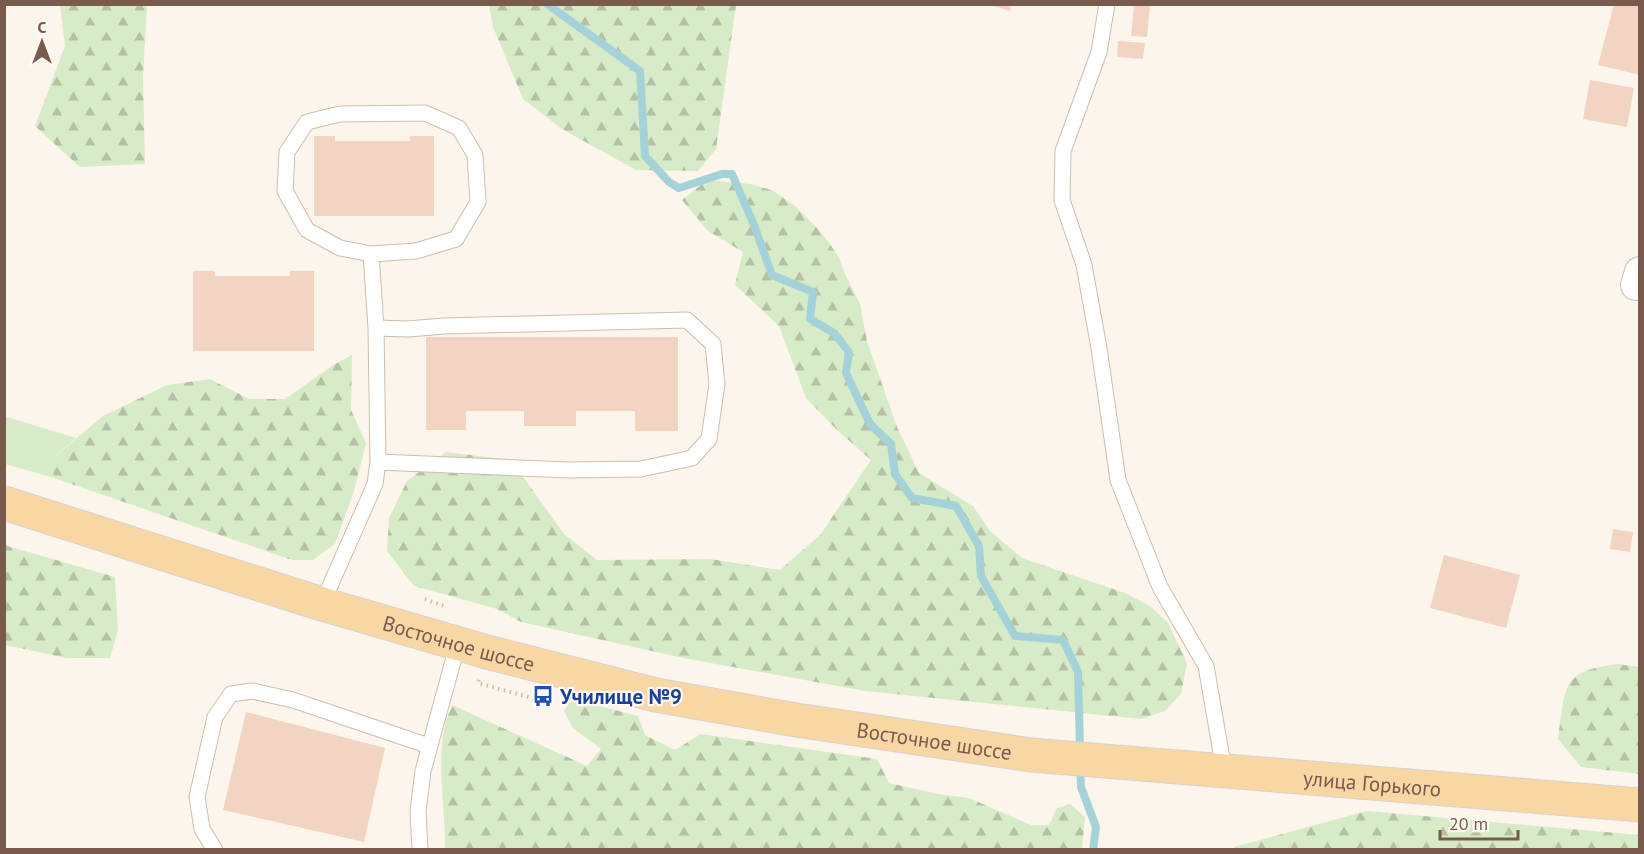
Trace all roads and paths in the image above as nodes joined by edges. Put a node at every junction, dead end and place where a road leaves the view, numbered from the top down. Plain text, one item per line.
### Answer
1 (1107, 4) edge
2 (371, 254) junction
3 (376, 328) junction
4 (378, 462) junction
5 (4, 504) edge
6 (322, 604) junction
7 (458, 643) junction
8 (429, 746) junction
9 (1141, 763) joint
10 (1224, 770) junction
11 (1640, 805) edge
12 (215, 849) edge
13 (420, 849) edge

1 - 10 lane
2 - 2 lane
2 - 3 lane
3 - 4 lane
3 - 4 lane
4 - 6 lane
5 - 6 main road, Восточное шоссе
6 - 7 main road, Восточное шоссе
7 - 8 lane
7 - 9 main road, Восточное шоссе
8 - 12 lane
8 - 13 lane
9 - 10 main road, улица Горького
10 - 11 main road, улица Горького

